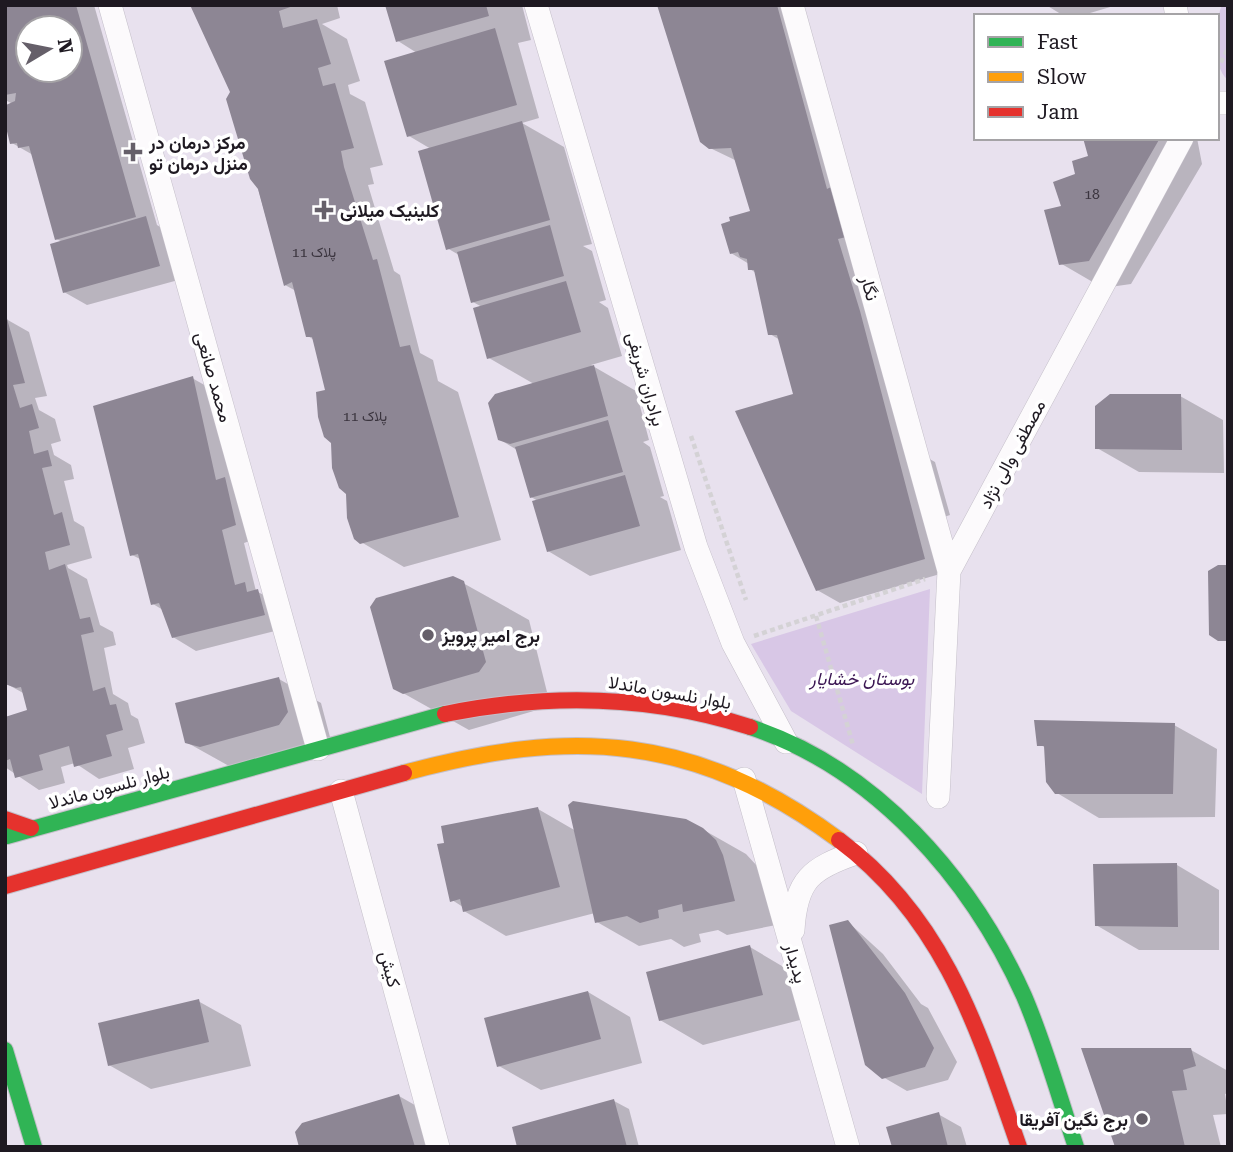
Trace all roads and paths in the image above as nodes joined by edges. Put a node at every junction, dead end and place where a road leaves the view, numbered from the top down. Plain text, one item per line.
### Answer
1 (110, 5) edge
2 (537, 5) edge
3 (792, 5) edge
4 (1228, 48) edge
5 (1219, 66) edge
6 (1181, 140) edge
7 (949, 571) junction
8 (816, 615) junction
9 (733, 643) junction
10 (786, 742) junction
11 (318, 749) junction
12 (855, 749) dead end
13 (744, 779) junction
14 (341, 791) junction
15 (938, 797) dead end
16 (5, 819) edge
17 (31, 828) junction
18 (5, 836) edge
19 (856, 853) junction
20 (5, 886) edge
21 (793, 950) junction
22 (5, 1050) edge
23 (34, 1147) edge
24 (438, 1147) edge
25 (848, 1147) edge
26 (1019, 1147) edge
27 (1076, 1147) edge

1 - 11 street, محمد صانعی
2 - 9 street, برادران شریفی
3 - 7 street, نگار
4 - 5 path
6 - 7 street, مصطفی والی نژاد
7 - 8 path
7 - 15 street, مصطفی والی نژاد
8 - 9 path
8 - 12 path
9 - 10 street, برادران شریفی
10 - 11 main road, بلوار نلسون ماندلا
10 - 27 main road, بلوار نلسون ماندلا
11 - 17 main road, بلوار نلسون ماندلا
13 - 14 main road
13 - 19 main road
13 - 21 street, پدیدار
14 - 20 main road
14 - 24 street, کیش
16 - 17 main road
17 - 18 main road, بلوار نلسون ماندلا
19 - 21 street
19 - 26 main road
21 - 25 street, پدیدار
22 - 23 main road

